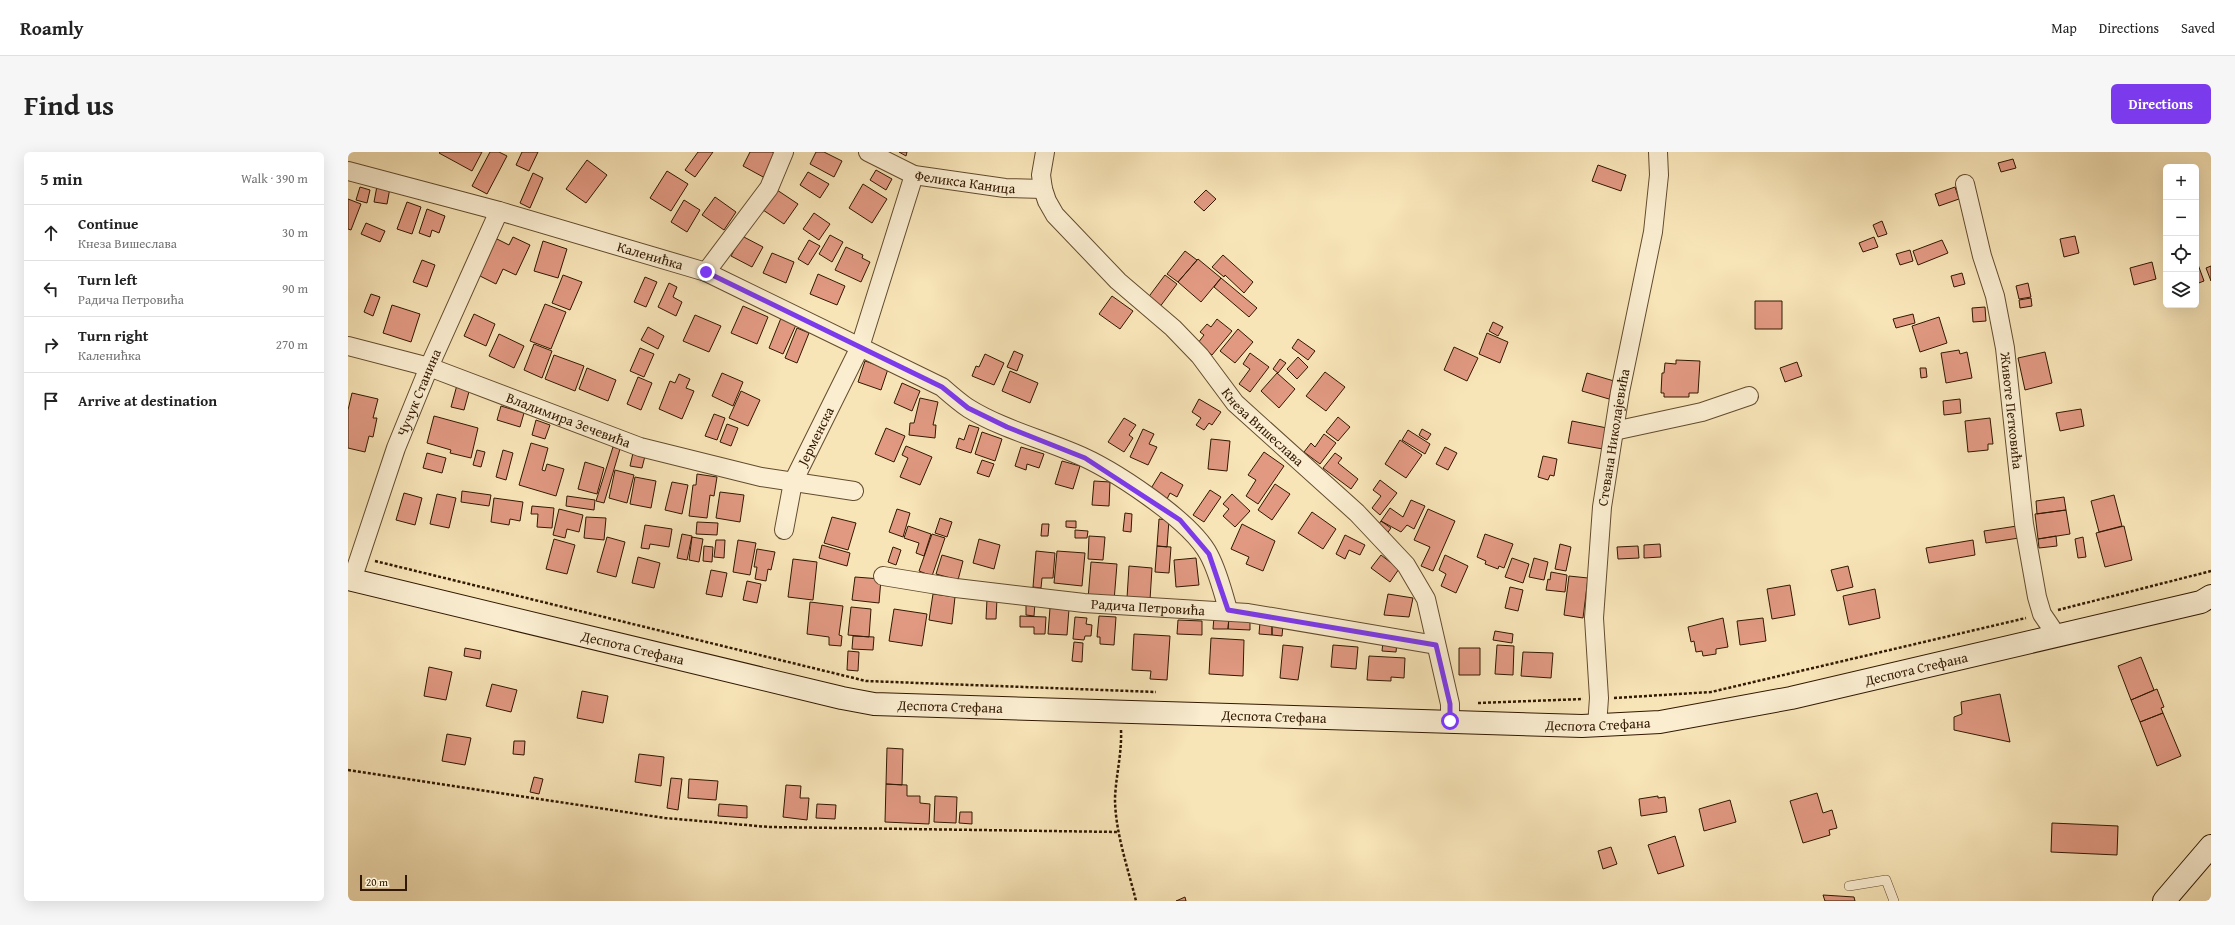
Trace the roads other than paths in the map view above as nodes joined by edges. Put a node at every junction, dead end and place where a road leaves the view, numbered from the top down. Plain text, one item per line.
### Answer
1 (784, 152) edge
2 (868, 152) edge
3 (1045, 152) edge
4 (1658, 152) edge
5 (348, 171) edge
6 (914, 175) junction
7 (1966, 184) dead end
8 (1043, 189) junction
9 (499, 211) junction
10 (706, 272) junction
11 (348, 346) edge
12 (860, 347) junction
13 (429, 367) junction
14 (1749, 396) dead end
15 (1614, 431) junction
16 (794, 482) junction
17 (854, 491) dead end
18 (784, 530) dead end
19 (883, 576) dead end
20 (350, 579) edge
21 (2208, 601) edge
22 (1228, 610) junction
23 (2057, 636) junction
24 (1436, 645) junction
25 (1450, 712) junction
26 (1597, 726) junction
27 (2211, 846) edge
28 (1849, 886) dead end
29 (2166, 900) edge
30 (1894, 901) edge

1 - 10 street
2 - 6 street, Феликса Каница
3 - 8 street, Кнеза Вишеслава
4 - 15 street, Стевана Николајевића
5 - 9 street, Каленићка
6 - 8 street, Феликса Каница
6 - 12 street, Јерменска
7 - 23 street, Животе Петковића
8 - 24 street, Кнеза Вишеслава
9 - 10 street, Каленићка
9 - 13 street, Чучук Станина
10 - 12 street, Каленићка
11 - 13 street, Владимира Зечевића
12 - 16 street, Јерменска
12 - 22 street, Каленићка
13 - 16 street, Владимира Зечевића
13 - 20 street, Чучук Станина
14 - 15 street
15 - 26 street, Стевана Николајевића
16 - 17 street, Владимира Зечевића
16 - 18 street, Јерменска
19 - 22 street, Радича Петровића
20 - 25 main road, Деспота Стефана
21 - 23 main road, Деспота Стефана
22 - 24 street, Радича Петровића
23 - 26 main road, Деспота Стефана
24 - 25 street, Кнеза Вишеслава
25 - 26 main road, Деспота Стефана
27 - 29 main road
28 - 30 lane

